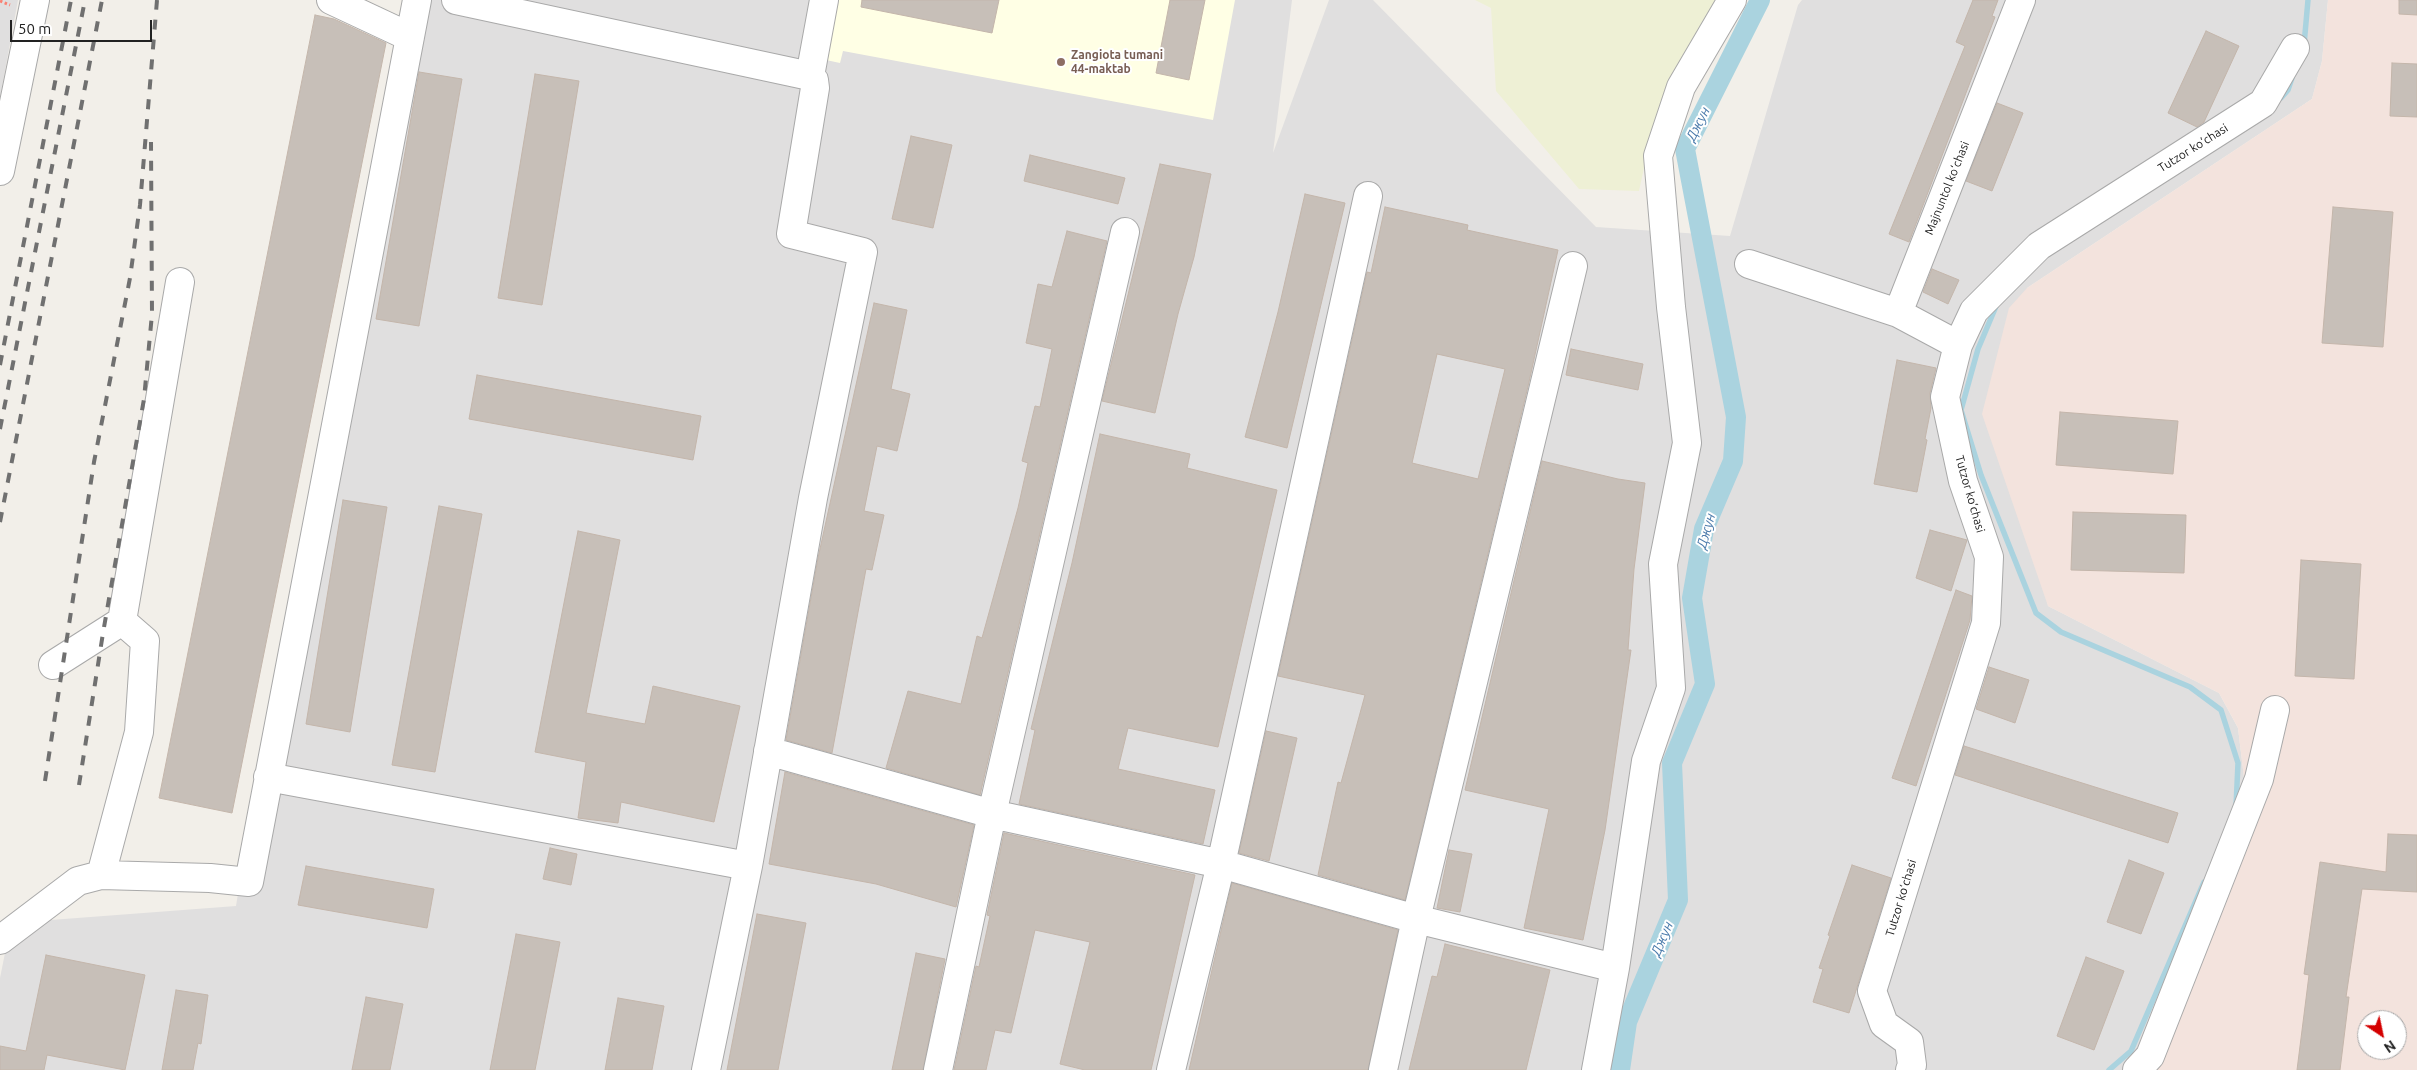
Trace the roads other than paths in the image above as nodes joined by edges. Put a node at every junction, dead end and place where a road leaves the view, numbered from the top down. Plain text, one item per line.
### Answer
1 (35, 0) edge
2 (331, 0) edge
3 (417, 0) edge
4 (456, 0) edge
5 (824, 0) edge
6 (1732, 0) edge
7 (2021, 0) edge
8 (410, 37) junction
9 (2295, 48) dead end
10 (810, 76) junction
11 (0, 171) edge
12 (1368, 196) dead end
13 (1125, 232) dead end
14 (1749, 264) dead end
15 (1573, 266) dead end
16 (180, 282) dead end
17 (1898, 313) junction
18 (1958, 345) junction
19 (122, 621) junction
20 (53, 665) dead end
21 (2275, 710) dead end
22 (768, 751) junction
23 (268, 777) junction
24 (992, 814) junction
25 (1221, 864) junction
26 (748, 866) junction
27 (100, 875) junction
28 (1416, 919) junction
29 (0, 940) edge
30 (1615, 968) junction
31 (706, 1070) edge
32 (938, 1070) edge
33 (1171, 1070) edge
34 (1383, 1070) edge
35 (1596, 1070) edge
36 (1910, 1070) edge
37 (2137, 1070) edge

1 - 11 street
2 - 8 street
3 - 8 street
4 - 10 street
5 - 10 street
6 - 30 street
7 - 17 street, Majnuntol ko‘chasi
8 - 23 street
9 - 18 street, Tutzor ko‘chasi
10 - 22 street
12 - 25 street
13 - 24 street
14 - 17 street
15 - 28 street
16 - 19 street
17 - 18 street
18 - 36 street, Tutzor ko‘chasi
19 - 20 street
19 - 27 street
21 - 37 street
22 - 24 street
22 - 26 street
23 - 26 street
23 - 27 street
24 - 25 street
24 - 32 street
25 - 28 street
25 - 33 street
26 - 31 street
27 - 29 street
28 - 30 street
28 - 34 street
30 - 35 street

